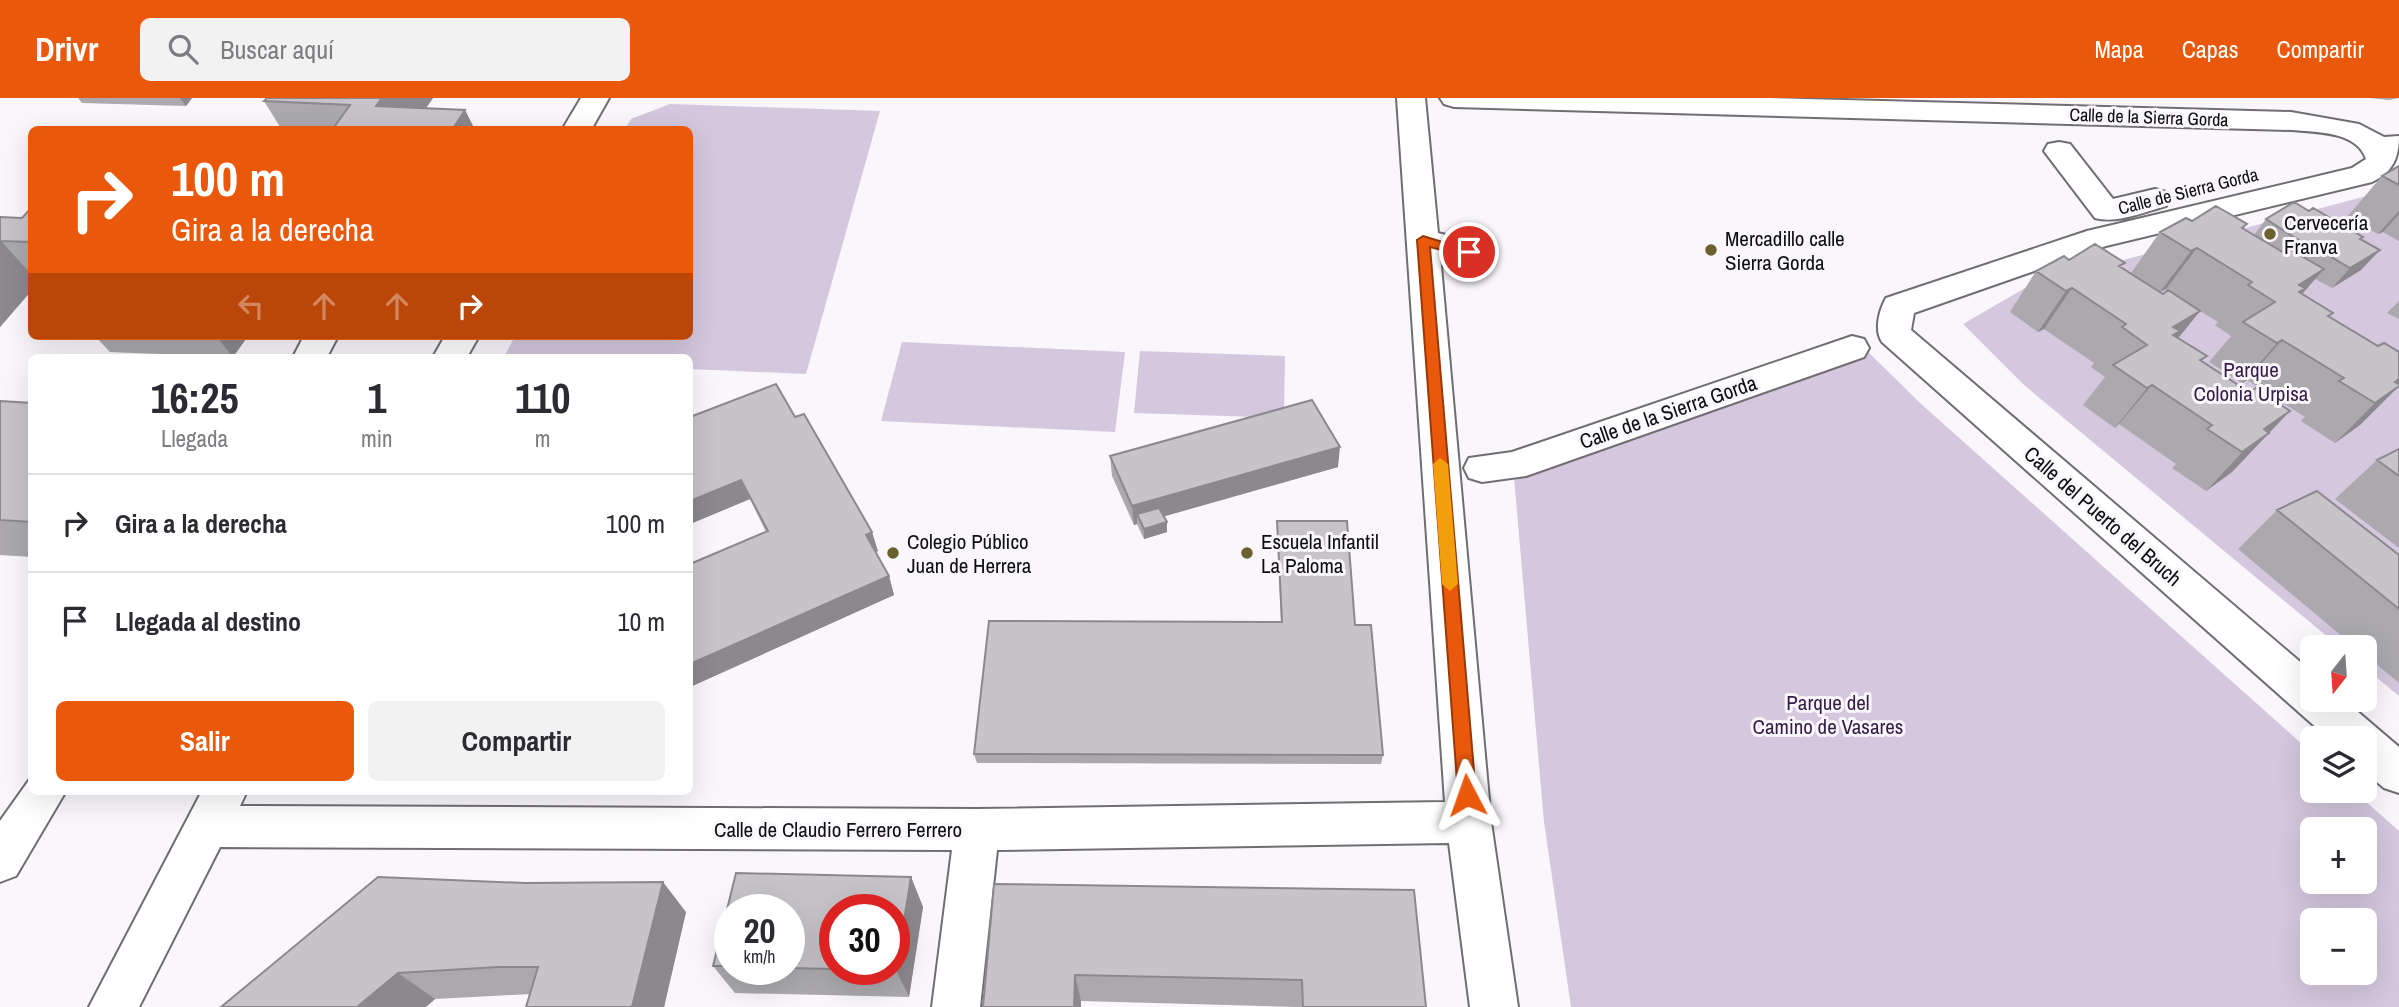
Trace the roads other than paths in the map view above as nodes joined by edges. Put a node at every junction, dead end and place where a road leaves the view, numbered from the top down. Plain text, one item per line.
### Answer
1 (595, 98) edge
2 (1411, 98) edge
3 (1454, 98) edge
4 (1959, 105) edge
5 (578, 126) edge
6 (2059, 151) dead end
7 (2389, 155) edge
8 (2303, 164) dead end
9 (1423, 240) junction
10 (1469, 252) dead end
11 (1894, 334) joint
12 (1852, 348) dead end
13 (1482, 468) dead end
14 (2300, 688) edge
15 (2328, 712) edge
16 (2344, 726) edge
17 (2377, 756) edge
18 (2399, 775) edge
19 (41, 795) edge
20 (216, 809) edge
21 (1469, 822) junction
22 (977, 830) junction
23 (0, 861) edge
24 (113, 1007) edge
25 (956, 1007) edge
26 (1494, 1007) edge

1 - 5 street
2 - 9 street
3 - 4 street, Calle de la Sierra Gorda
4 - 7 street, Calle de la Sierra Gorda
6 - 8 street, Calle de Sierra Gorda
7 - 11 street, Calle de la Sierra Gorda
9 - 10 street
9 - 21 street
11 - 14 street, Calle del Puerto del Bruch
12 - 13 street, Calle de la Sierra Gorda
15 - 16 street, Calle del Puerto del Bruch
17 - 18 street
19 - 23 street
20 - 22 street, Calle de Claudio Ferrero Ferrero
20 - 24 street
21 - 22 street, Calle de Claudio Ferrero Ferrero
21 - 26 street
22 - 25 street

